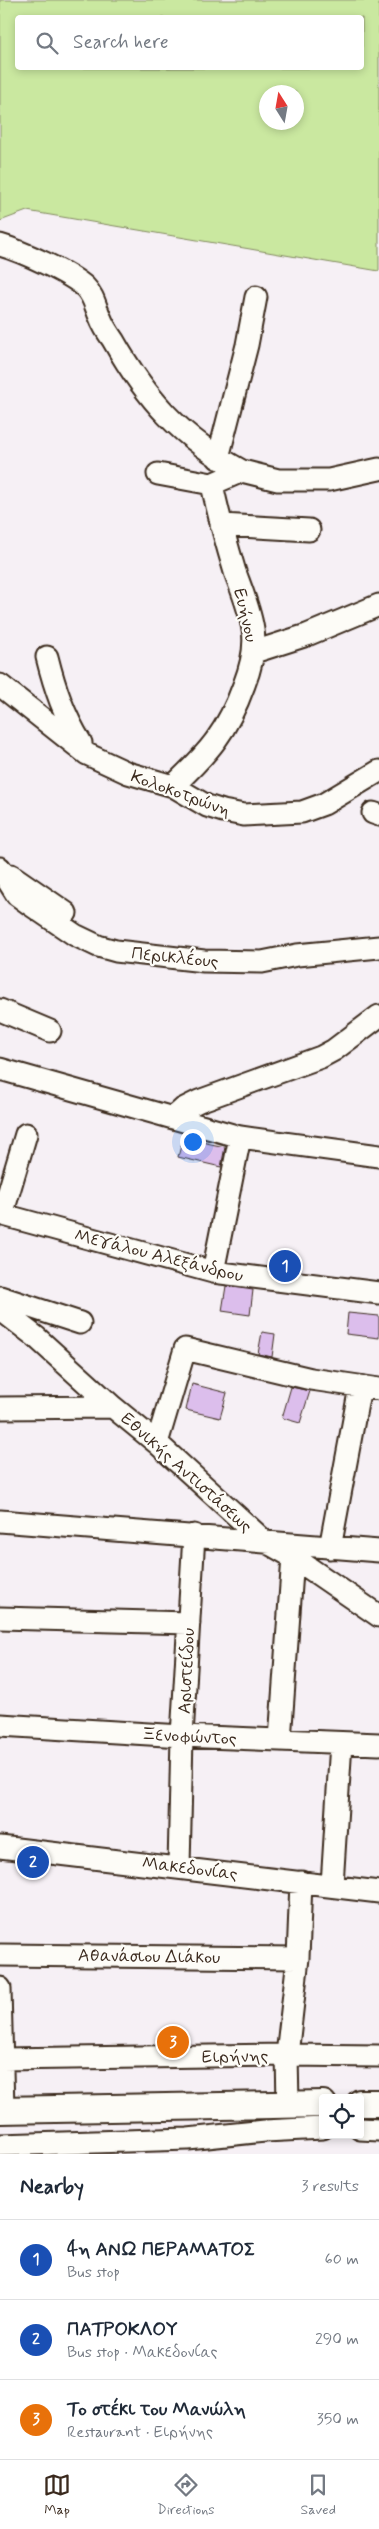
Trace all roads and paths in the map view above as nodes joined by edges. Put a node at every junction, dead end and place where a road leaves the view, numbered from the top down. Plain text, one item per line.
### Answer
1 (0, 244) edge
2 (256, 297) dead end
3 (218, 458) junction
4 (379, 469) edge
5 (242, 470) junction
6 (158, 474) dead end
7 (212, 484) junction
8 (220, 525) junction
9 (309, 530) dead end
10 (379, 604) edge
11 (254, 652) junction
12 (48, 657) dead end
13 (0, 685) edge
14 (87, 754) junction
15 (379, 771) edge
16 (173, 786) junction
17 (1, 869) edge
18 (379, 947) edge
19 (0, 1010) edge
20 (379, 1016) edge
21 (50, 1031) dead end
22 (0, 1069) edge
23 (173, 1118) junction
24 (26, 1134) dead end
25 (240, 1137) junction
26 (379, 1156) edge
27 (1, 1214) edge
28 (213, 1272) junction
29 (379, 1293) edge
30 (2, 1307) edge
31 (80, 1323) dead end
32 (369, 1388) edge
33 (113, 1407) junction
34 (0, 1408) edge
35 (157, 1442) junction
36 (0, 1521) edge
37 (194, 1535) junction
38 (263, 1540) junction
39 (330, 1548) junction
40 (379, 1551) edge
41 (293, 1557) junction
42 (379, 1616) edge
43 (0, 1618) edge
44 (189, 1623) junction
45 (0, 1725) edge
46 (182, 1736) junction
47 (280, 1740) junction
48 (341, 1743) junction
49 (379, 1744) edge
50 (0, 1847) edge
51 (179, 1867) junction
52 (301, 1882) junction
53 (332, 1885) junction
54 (379, 1892) edge
55 (0, 1955) edge
56 (298, 1958) junction
57 (0, 1988) edge
58 (287, 2055) junction
59 (379, 2056) edge
60 (2, 2059) junction
61 (364, 2103) edge
62 (379, 2103) edge
63 (288, 2104) junction
64 (319, 2104) edge
65 (1, 2110) edge
66 (319, 2128) edge
67 (364, 2129) edge
68 (379, 2130) edge
69 (0, 2145) edge

1 - 3 street
2 - 3 street
3 - 5 street
4 - 5 street
5 - 7 street
6 - 7 street
7 - 8 street, Ευήνου
8 - 9 street
8 - 11 street, Ευήνου
10 - 11 street
11 - 16 street, Ευήνου
12 - 14 street
13 - 14 street, Κολοκοτρώνη
14 - 16 street, Κολοκοτρώνη
15 - 16 street, Κολοκοτρώνη
17 - 18 street, Περικλέους
19 - 21 street
20 - 23 street
22 - 23 street
23 - 25 street
24 - 27 street
25 - 26 street
25 - 28 street
27 - 28 street, Μεγάλου Αλεξάνδρου
28 - 29 street, Μεγάλου Αλεξάνδρου
30 - 31 street
30 - 33 street, Εθνικής Αντιστάσεως
32 - 35 street
32 - 39 street
33 - 34 street
33 - 35 street, Εθνικής Αντιστάσεως
35 - 38 street, Εθνικής Αντιστάσεως
36 - 37 street
37 - 38 street
37 - 44 street, Αριστείδου
38 - 39 street
38 - 41 street, Εθνικής Αντιστάσεως
39 - 40 street
41 - 42 street, Εθνικής Αντιστάσεως
41 - 47 street
43 - 44 street
44 - 46 street, Αριστείδου
45 - 46 street, Ξενοφώντος
46 - 47 street, Ξενοφώντος
46 - 51 street, Αριστείδου
47 - 48 street, Ξενοφώντος
48 - 49 street, Ξενοφώντος
48 - 53 street
50 - 51 street, Μακεδονίας
51 - 52 street, Μακεδονίας
52 - 53 street, Μακεδονίας
52 - 56 street
53 - 54 street, Μακεδονίας
55 - 56 street, Αθανάσιου Διάκου
56 - 58 street
57 - 60 street
58 - 59 street, Ειρήνης
58 - 60 street, Ειρήνης
58 - 63 street
60 - 65 street
61 - 62 main road
63 - 64 main road
63 - 65 main road
66 - 69 street
67 - 68 street

